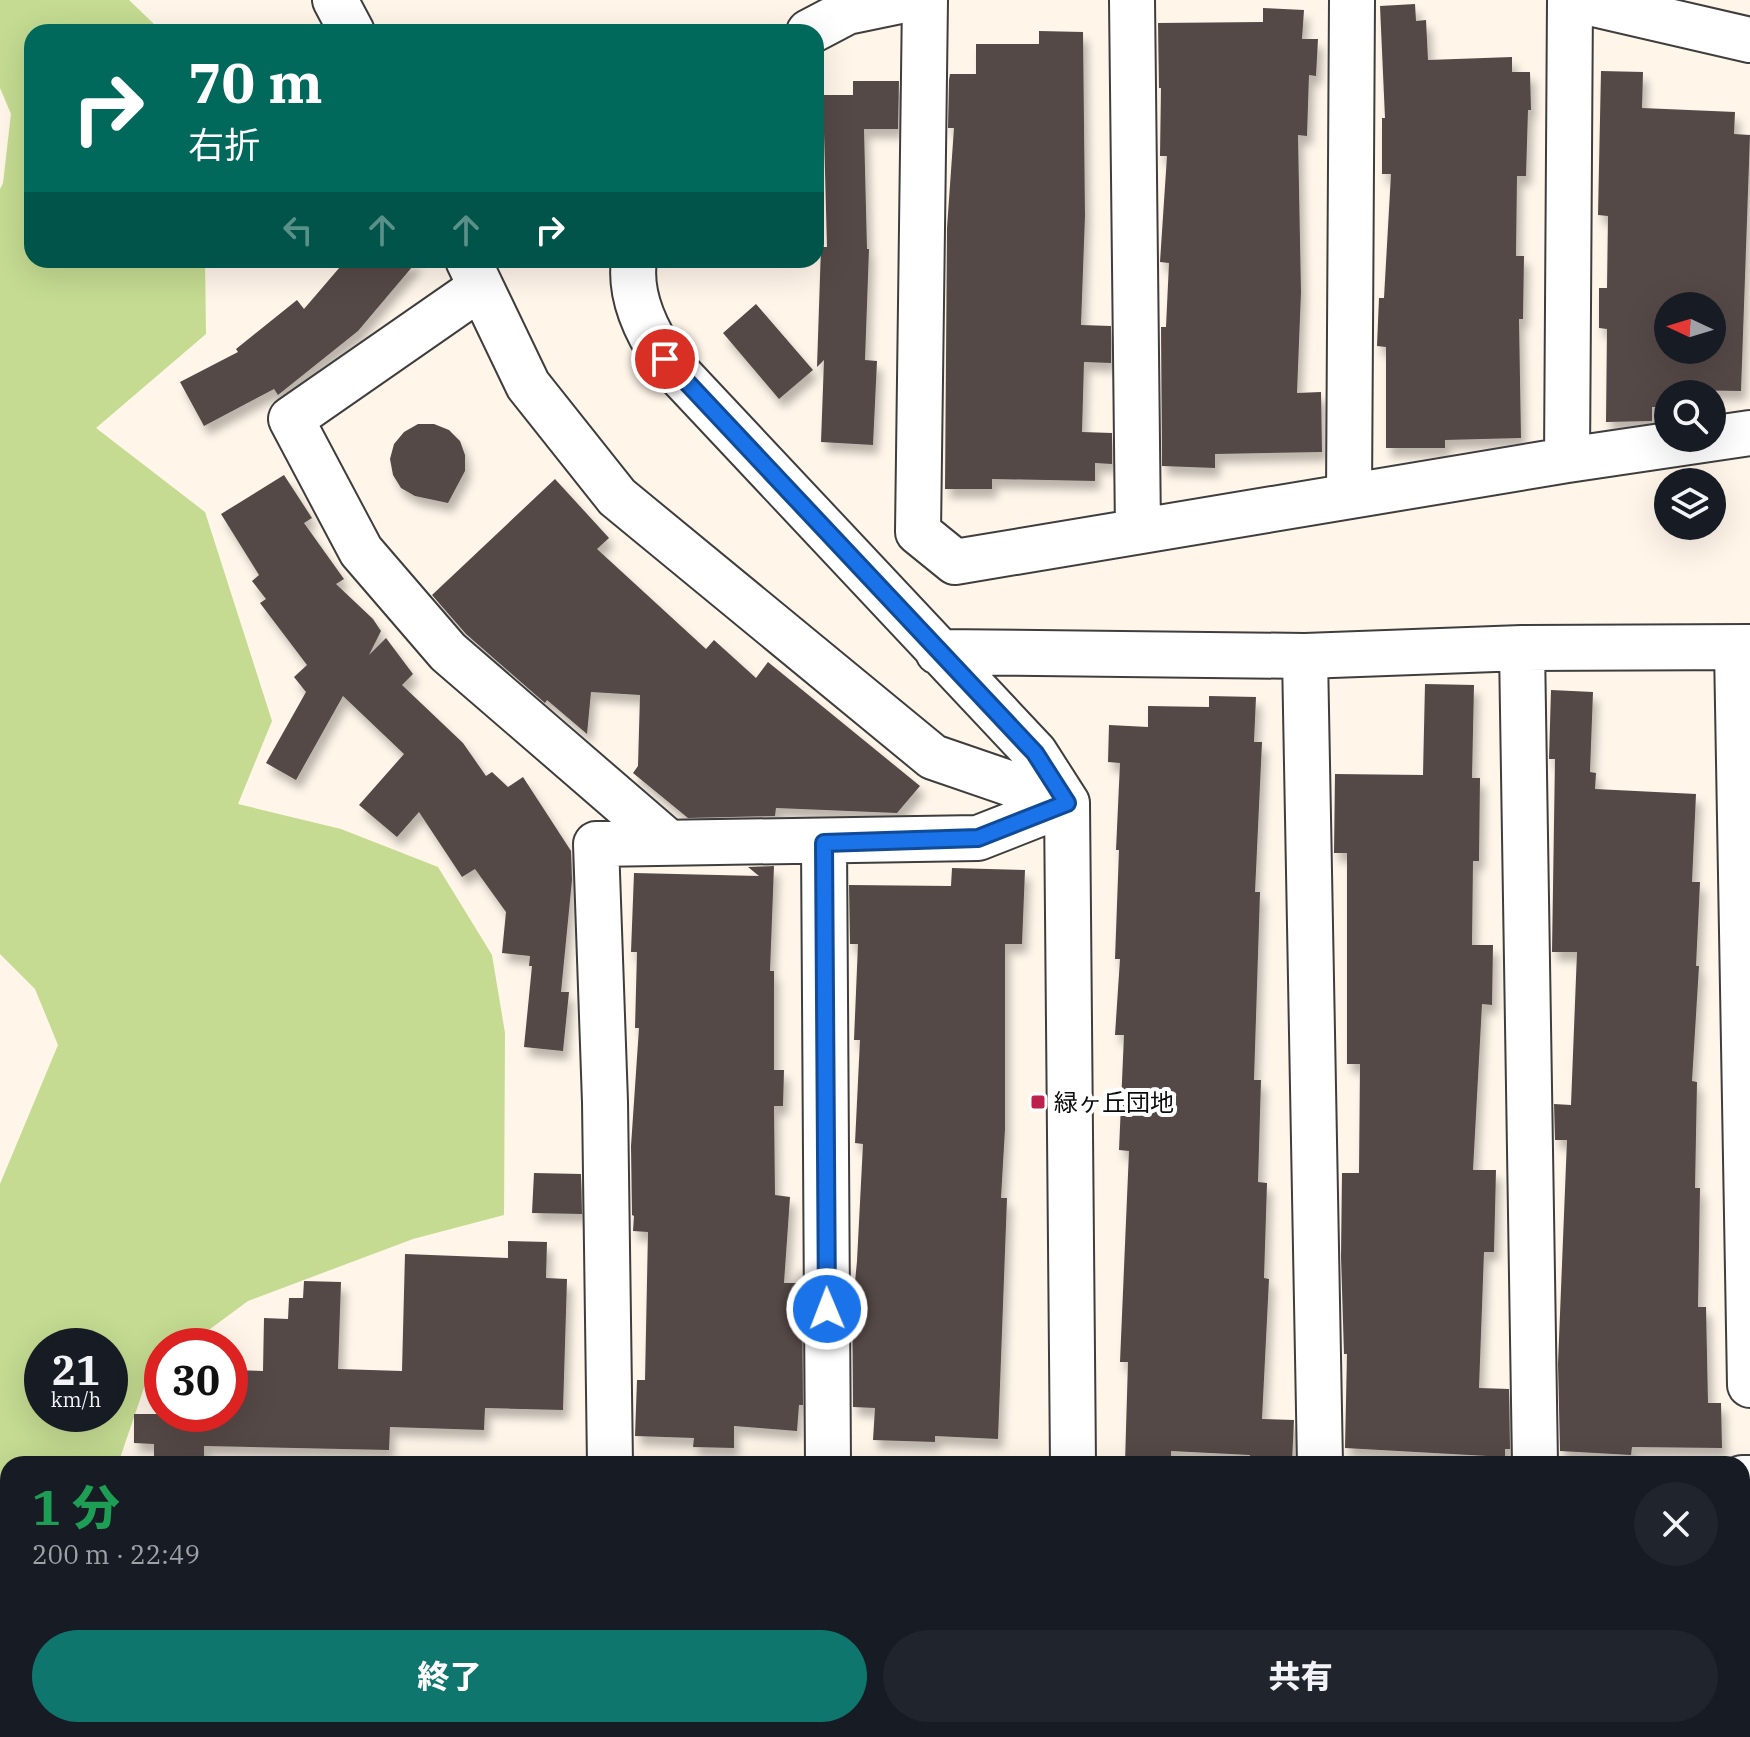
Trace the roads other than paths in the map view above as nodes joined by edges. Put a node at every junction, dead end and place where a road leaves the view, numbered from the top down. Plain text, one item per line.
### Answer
1 (335, 0) edge
2 (905, 0) edge
3 (925, 0) edge
4 (1132, 0) edge
5 (1352, 0) edge
6 (1570, 0) edge
7 (1577, 0) edge
8 (348, 24) edge
9 (824, 24) edge
10 (1750, 40) edge
11 (635, 268) edge
12 (474, 274) edge
13 (1750, 433) edge
14 (1567, 460) junction
15 (1349, 496) junction
16 (1138, 531) junction
17 (1522, 648) junction
18 (1743, 648) edge
19 (938, 652) junction
20 (1305, 656) junction
21 (1067, 803) junction
22 (669, 843) junction
23 (824, 843) junction
24 (1750, 1385) edge
25 (610, 1456) edge
26 (828, 1456) edge
27 (1073, 1456) edge
28 (1320, 1456) edge
29 (1535, 1456) edge

1 - 8 street
2 - 9 street
3 - 16 street
4 - 16 street
5 - 15 street
6 - 14 street
7 - 10 street
11 - 19 street
12 - 21 street
12 - 22 street
13 - 14 street
14 - 15 street
15 - 16 street
17 - 18 street
17 - 20 street
17 - 29 street
18 - 24 street
19 - 20 street
19 - 21 street
20 - 28 street
21 - 23 street
21 - 27 street
22 - 23 street
22 - 25 street
23 - 26 street

